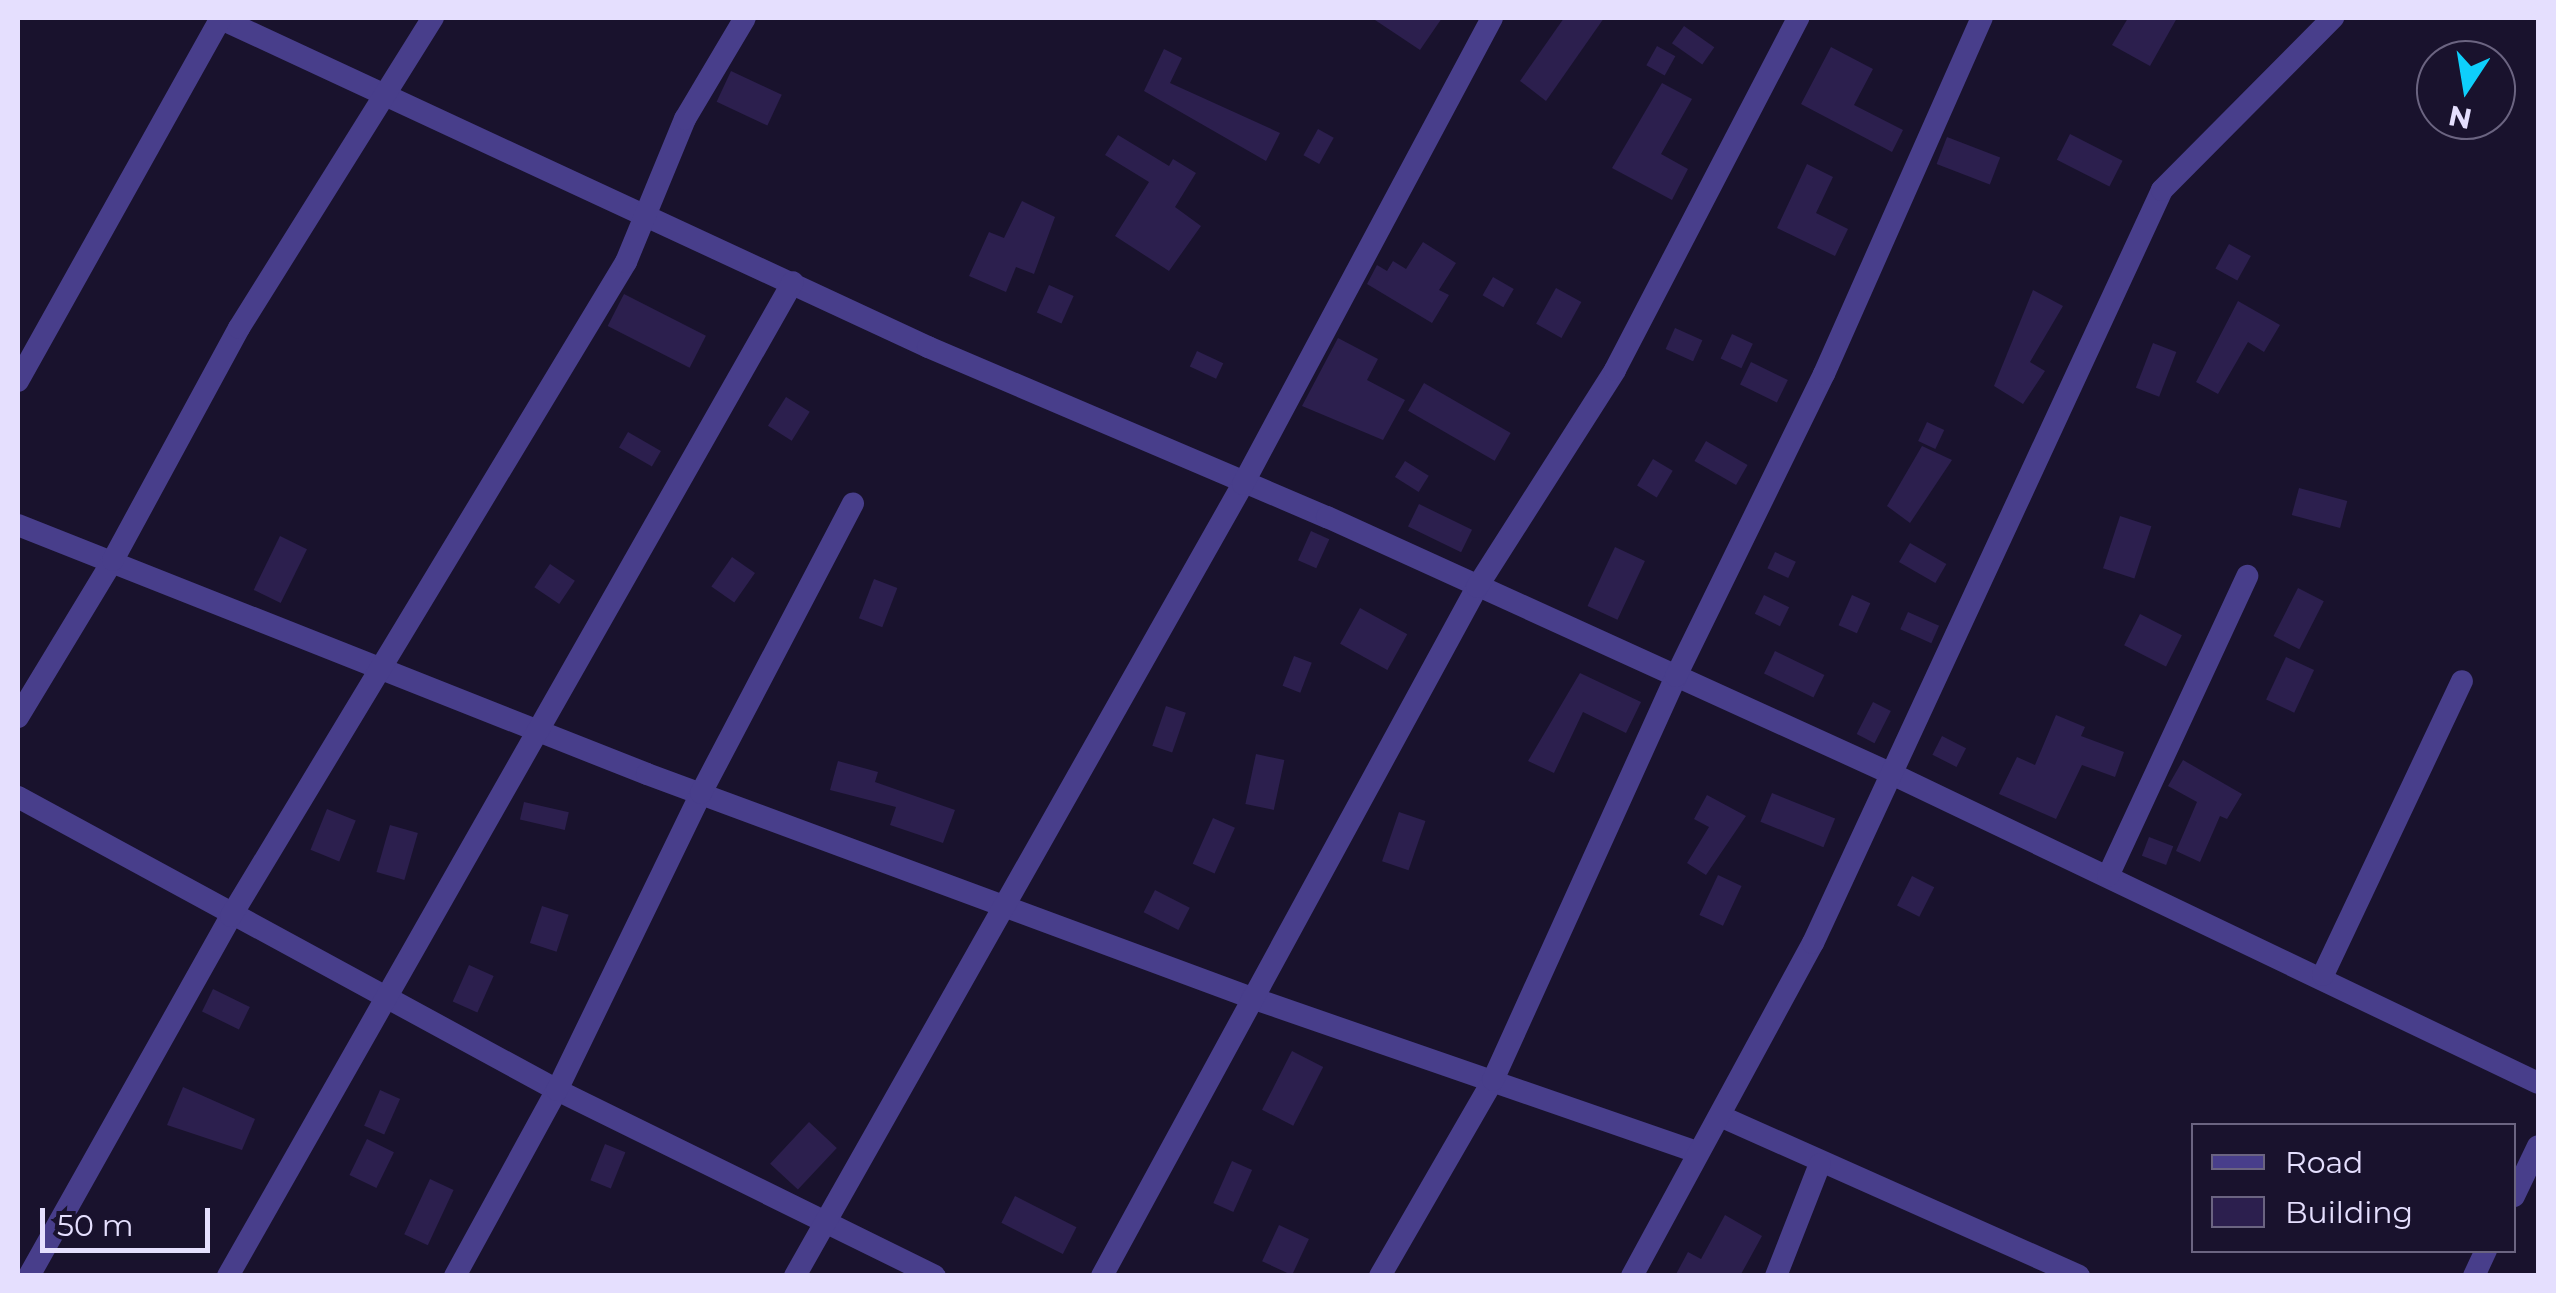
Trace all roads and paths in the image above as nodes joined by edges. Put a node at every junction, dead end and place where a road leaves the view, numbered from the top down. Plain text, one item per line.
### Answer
1 (220, 18) edge
2 (432, 18) edge
3 (746, 18) edge
4 (1492, 18) edge
5 (1798, 18) edge
6 (1982, 18) edge
7 (2332, 18) edge
8 (390, 94) junction
9 (650, 215) junction
10 (793, 282) junction
11 (18, 380) edge
12 (1243, 484) junction
13 (854, 504) dead end
14 (18, 525) edge
15 (113, 560) junction
16 (2247, 576) dead end
17 (1477, 587) junction
18 (380, 673) junction
19 (1676, 676) junction
20 (2462, 682) dead end
21 (18, 717) edge
22 (541, 734) junction
23 (1892, 774) junction
24 (701, 793) junction
25 (18, 797) edge
26 (2108, 876) junction
27 (1008, 903) junction
28 (231, 916) junction
29 (2324, 975) junction
30 (386, 998) junction
31 (1252, 998) junction
32 (1493, 1080) junction
33 (2538, 1083) edge
34 (558, 1090) junction
35 (1720, 1116) junction
36 (2538, 1146) edge
37 (1694, 1151) junction
38 (1820, 1164) junction
39 (2516, 1192) edge
40 (824, 1221) junction
41 (2485, 1253) edge
42 (2034, 1266) edge
43 (18, 1272) edge
44 (28, 1276) edge
45 (228, 1276) edge
46 (455, 1276) edge
47 (795, 1276) edge
48 (935, 1276) edge
49 (1102, 1276) edge
50 (1380, 1276) edge
51 (1632, 1276) edge
52 (1776, 1276) edge
53 (2079, 1276) edge
54 (2474, 1276) edge

1 - 8 street
1 - 11 street
2 - 8 street
3 - 9 street
4 - 12 street
5 - 17 street
6 - 19 street
7 - 23 street
8 - 9 street
8 - 15 street
9 - 10 street
9 - 18 street
10 - 12 street
10 - 22 street
12 - 17 street
12 - 27 street
13 - 24 street
14 - 15 street
15 - 18 street
15 - 21 street
16 - 26 street
17 - 19 street
17 - 31 street
18 - 22 street
18 - 28 street
19 - 23 street
19 - 32 street
20 - 29 street
22 - 24 street
22 - 30 street
23 - 26 street
23 - 35 street
24 - 27 street
24 - 34 street
25 - 28 street
26 - 29 street
27 - 31 street
27 - 40 street
28 - 30 street
28 - 44 street
29 - 33 street
30 - 34 street
30 - 45 street
31 - 32 street
31 - 49 street
32 - 37 street
32 - 50 street
34 - 40 street
34 - 46 street
35 - 37 street
35 - 38 street
36 - 39 street
37 - 51 street
38 - 42 street
38 - 52 street
40 - 47 street
40 - 48 street
41 - 54 street
42 - 53 street
43 - 44 street

